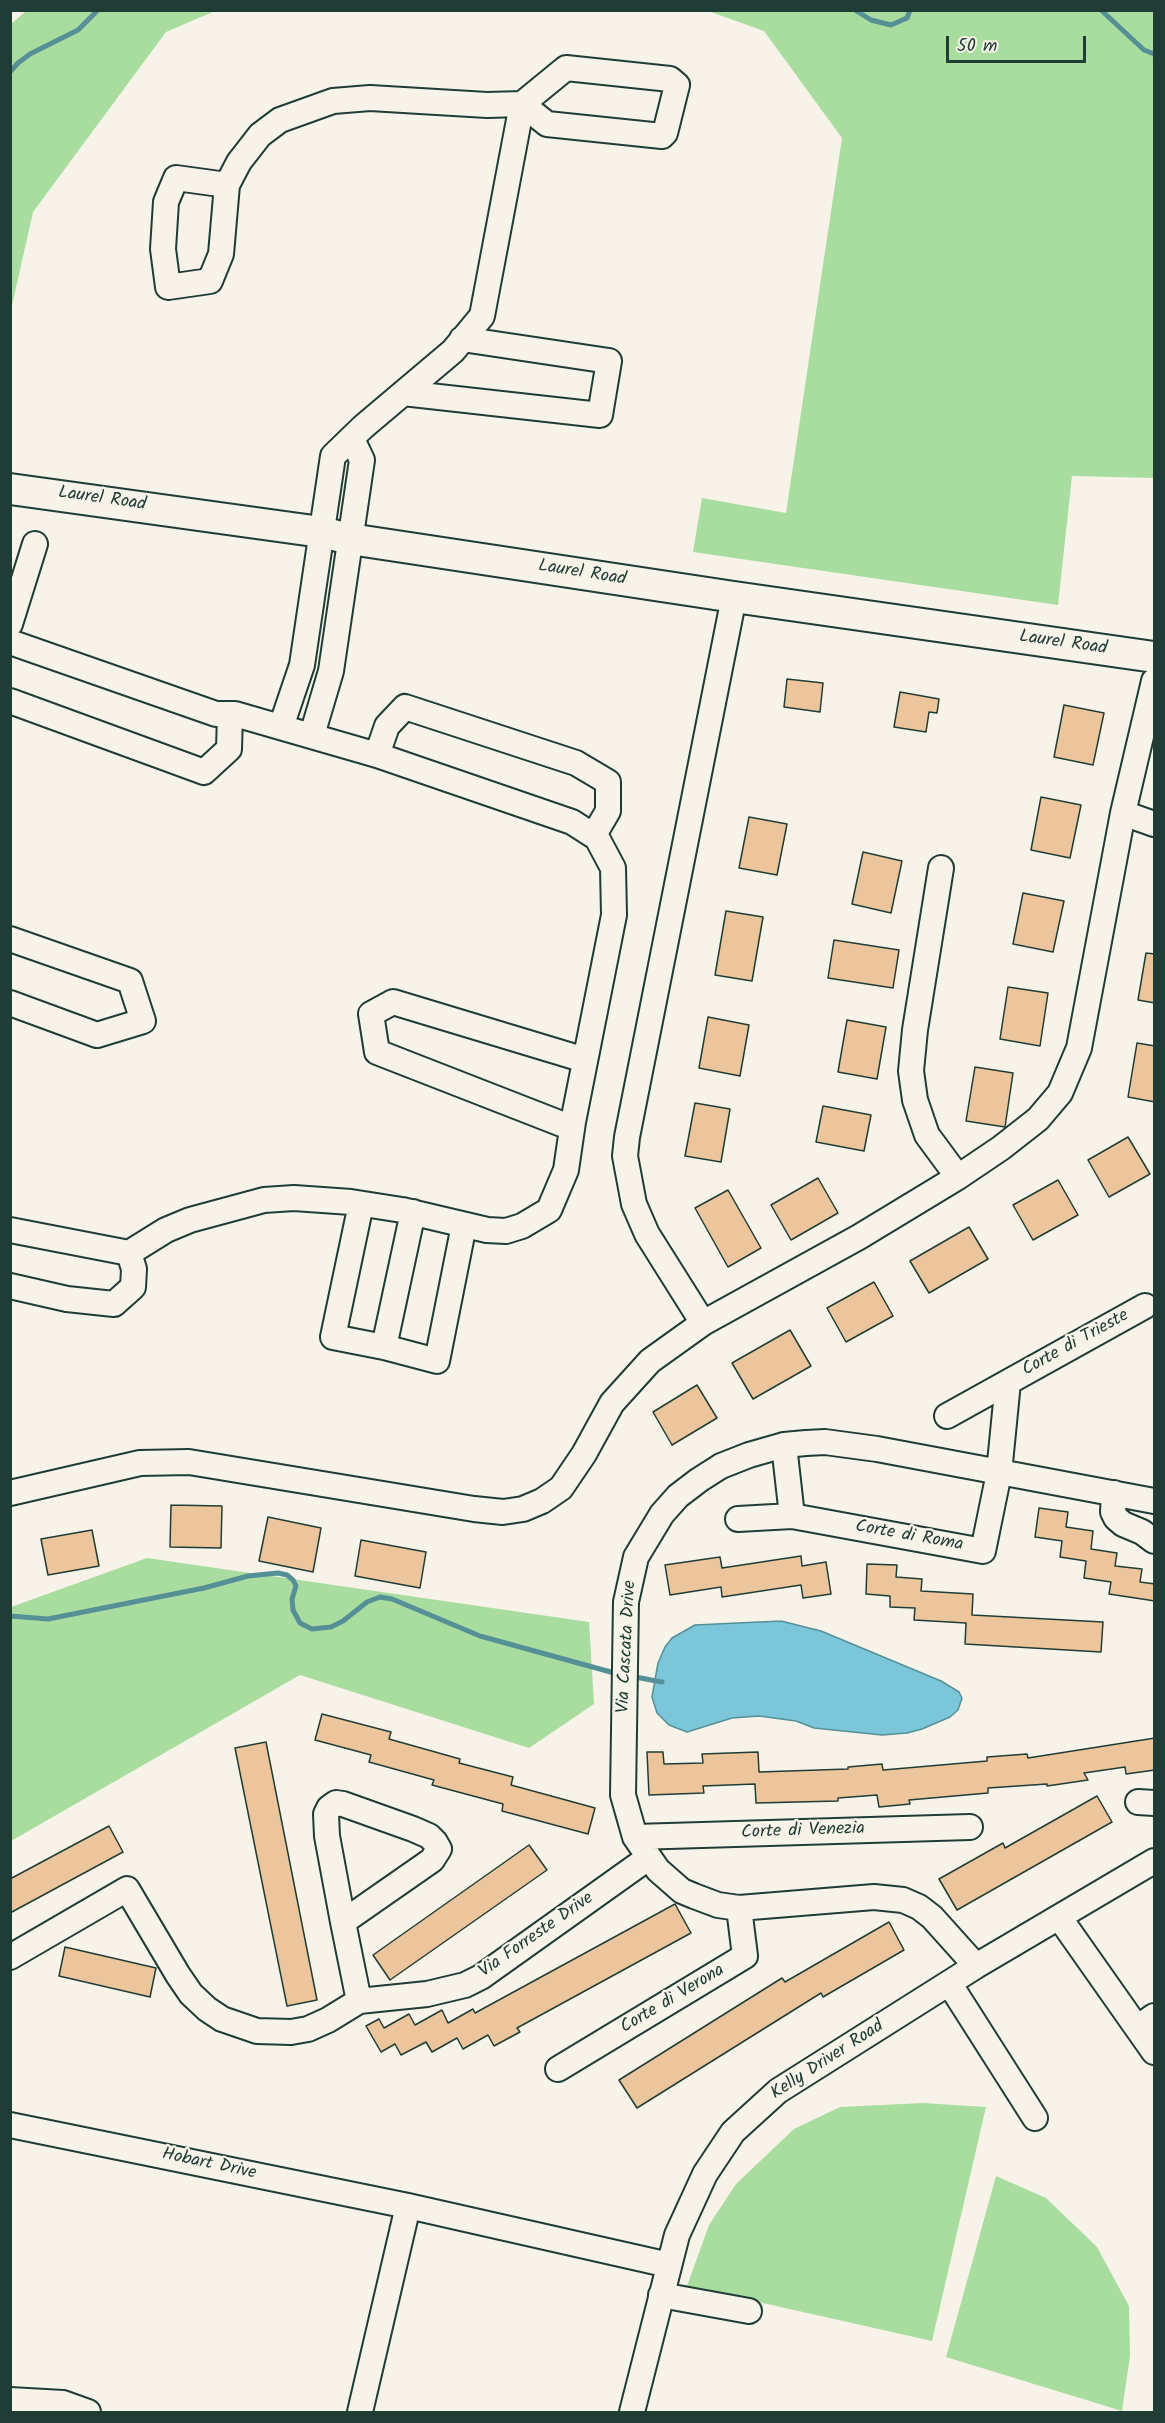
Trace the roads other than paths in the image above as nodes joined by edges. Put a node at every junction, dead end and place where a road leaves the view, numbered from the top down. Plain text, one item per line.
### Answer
1 (522, 104) junction
2 (227, 185) junction
3 (462, 339) junction
4 (403, 393) junction
5 (352, 439) junction
6 (10, 489) edge
7 (321, 532) junction
8 (350, 539) junction
9 (35, 544) dead end
10 (734, 597) junction
11 (10, 624) edge
12 (10, 642) edge
13 (1155, 657) edge
14 (1155, 681) edge
15 (10, 701) edge
16 (230, 714) junction
17 (281, 727) junction
18 (312, 735) junction
19 (378, 755) junction
20 (1123, 813) junction
21 (1155, 824) edge
22 (594, 836) junction
23 (941, 868) dead end
24 (10, 939) edge
25 (10, 1003) edge
26 (585, 1060) junction
27 (572, 1128) junction
28 (958, 1176) junction
29 (361, 1204) junction
30 (413, 1212) junction
31 (464, 1225) junction
32 (10, 1230) edge
33 (129, 1252) junction
34 (10, 1286) edge
35 (1151, 1310) edge
36 (703, 1323) junction
37 (384, 1347) junction
38 (1008, 1382) junction
39 (947, 1416) dead end
40 (784, 1445) junction
41 (999, 1473) junction
42 (10, 1493) edge
43 (1114, 1493) junction
44 (1155, 1501) edge
45 (792, 1516) junction
46 (738, 1519) dead end
47 (1155, 1541) edge
48 (970, 1827) dead end
49 (635, 1837) junction
50 (648, 1858) junction
51 (1155, 1861) edge
52 (739, 1908) junction
53 (1059, 1917) junction
54 (343, 1922) junction
55 (10, 1957) edge
56 (976, 1966) junction
57 (949, 1983) junction
58 (359, 2001) junction
59 (1146, 2022) edge
60 (1155, 2052) edge
61 (558, 2069) dead end
62 (1035, 2118) dead end
63 (10, 2125) edge
64 (408, 2206) junction
65 (669, 2265) junction
66 (661, 2295) junction
67 (749, 2311) dead end
68 (10, 2400) edge
69 (88, 2412) edge
70 (360, 2412) edge
71 (632, 2412) edge

1 - 1 street
1 - 2 street
1 - 3 street
2 - 2 street
3 - 4 street
3 - 4 street
4 - 5 street
5 - 7 street
5 - 8 street
6 - 7 main road, Laurel Road
7 - 8 main road, Laurel Road
7 - 17 street
8 - 10 main road, Laurel Road
8 - 18 street
9 - 11 street
10 - 13 main road, Laurel Road
10 - 36 street
12 - 16 street
14 - 20 street
15 - 16 street
16 - 17 street
17 - 18 street
18 - 19 street
19 - 22 street
19 - 22 street
20 - 21 street
20 - 28 street
22 - 26 street
23 - 28 street
24 - 25 street
26 - 27 street
26 - 27 street
27 - 31 street
28 - 36 street
29 - 30 street
29 - 33 street
29 - 37 street
30 - 31 street
30 - 37 street
31 - 37 street
32 - 33 street
33 - 34 street
35 - 38 street, Corte di Trieste
36 - 42 street
38 - 39 street, Corte di Trieste
38 - 41 street, Corte di Trieste
40 - 41 street, Via Cascata Drive
40 - 45 street
40 - 49 street, Via Cascata Drive
41 - 43 street, Via Cascata Drive
41 - 45 street, Corte di Roma
43 - 44 street, Via Cascata Drive
43 - 47 street
45 - 46 street, Corte di Roma
48 - 49 street, Corte di Venezia
49 - 50 street, Via Cascata Drive
50 - 52 street, Via Cascata Drive
50 - 58 street, Via Forreste Drive
51 - 53 street, Kelly Driver Road
52 - 56 street, Via Cascata Drive
52 - 61 street, Corte di Verona
53 - 56 street, Kelly Driver Road
53 - 59 street
54 - 54 street
54 - 58 street
55 - 58 street, Via Forreste Drive
56 - 57 street, Kelly Driver Road
57 - 62 street
57 - 65 street, Kelly Driver Road
59 - 60 street
63 - 64 street, Hobart Drive
64 - 65 street, Hobart Drive
64 - 70 street
65 - 66 street, Kelly Driver Road
66 - 67 street
66 - 71 street, Kelly Driver Road
68 - 69 street

